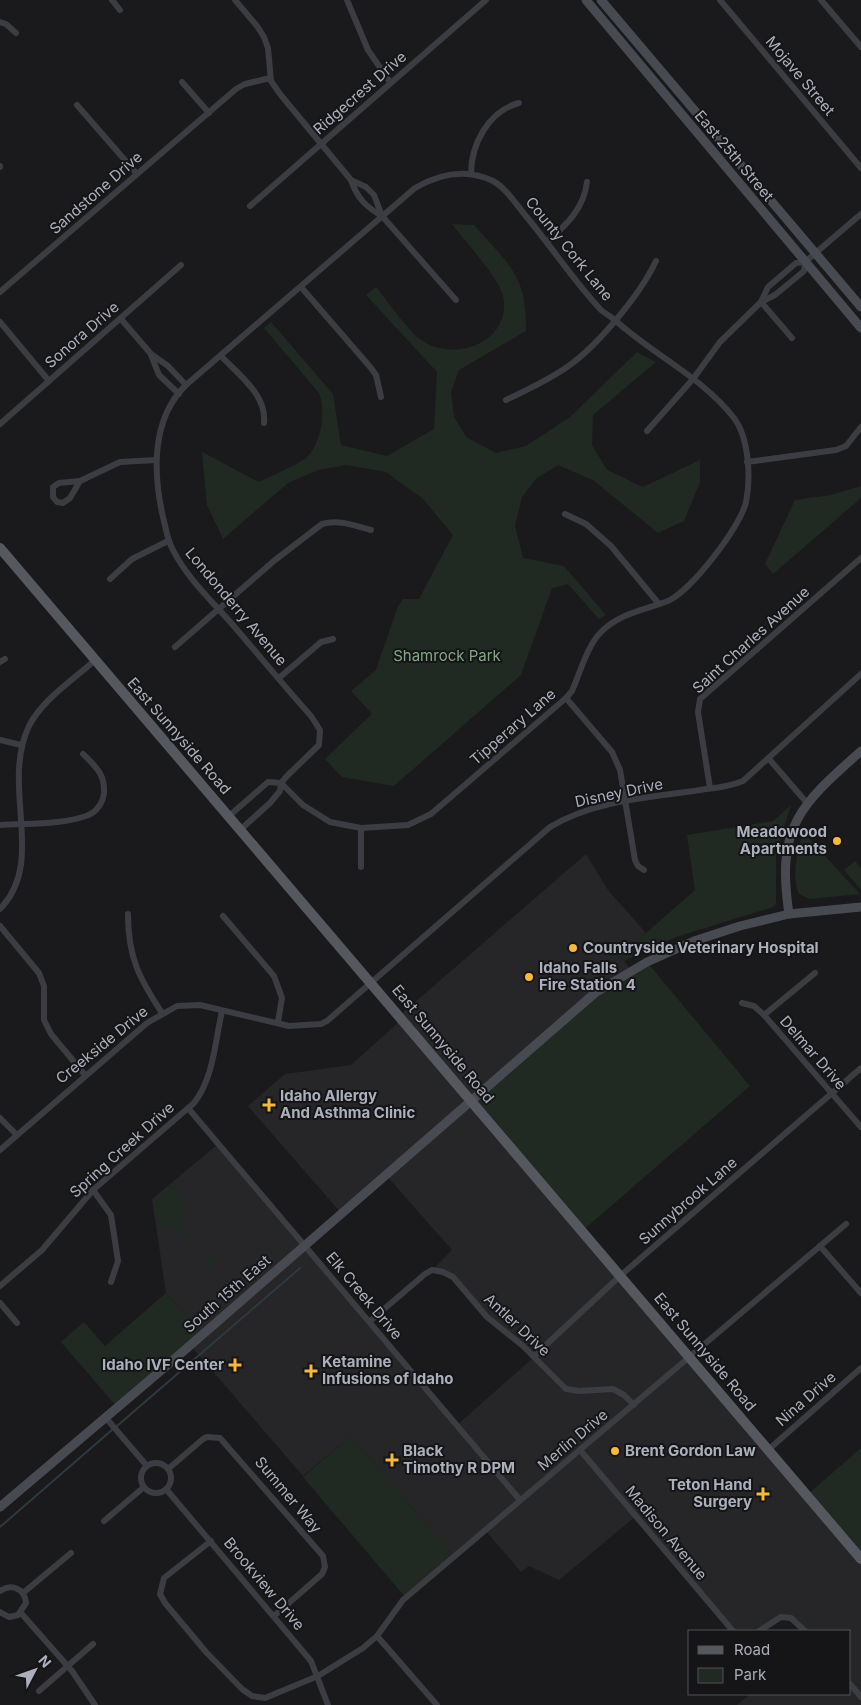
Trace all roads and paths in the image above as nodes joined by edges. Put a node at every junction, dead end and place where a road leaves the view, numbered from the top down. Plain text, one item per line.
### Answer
1 (112, 0) edge
2 (235, 0) edge
3 (347, 0) edge
4 (486, 0) edge
5 (586, 0) edge
6 (601, 0) edge
7 (720, 0) edge
8 (821, 0) edge
9 (120, 10) dead end
10 (0, 22) edge
11 (16, 33) dead end
12 (861, 47) edge
13 (270, 78) junction
14 (182, 82) dead end
15 (390, 82) junction
16 (519, 103) dead end
17 (77, 105) dead end
18 (209, 113) junction
19 (320, 143) junction
20 (860, 163) edge
21 (137, 174) junction
22 (471, 174) junction
23 (351, 180) junction
24 (587, 182) dead end
25 (250, 206) dead end
26 (861, 214) edge
27 (382, 216) junction
28 (547, 242) junction
29 (815, 253) junction
30 (656, 261) dead end
31 (805, 262) junction
32 (181, 265) dead end
33 (301, 287) junction
34 (0, 292) edge
35 (456, 300) dead end
36 (761, 302) junction
37 (861, 307) edge
38 (121, 319) junction
39 (615, 320) junction
40 (0, 322) edge
41 (861, 328) edge
42 (792, 338) dead end
43 (150, 354) junction
44 (221, 356) junction
45 (693, 379) junction
46 (49, 381) junction
47 (186, 385) junction
48 (179, 394) junction
49 (381, 397) dead end
50 (506, 400) dead end
51 (264, 423) dead end
52 (0, 424) edge
53 (861, 427) edge
54 (647, 431) dead end
55 (156, 460) junction
56 (747, 462) junction
57 (80, 481) junction
58 (565, 514) dead end
59 (371, 530) dead end
60 (168, 541) junction
61 (0, 548) edge
62 (861, 558) edge
63 (110, 579) dead end
64 (659, 604) junction
65 (220, 609) junction
66 (334, 638) dead end
67 (175, 647) dead end
68 (94, 661) junction
69 (861, 674) edge
70 (279, 678) junction
71 (566, 698) junction
72 (0, 740) edge
73 (21, 745) junction
74 (861, 751) edge
75 (83, 754) dead end
76 (769, 759) junction
77 (281, 782) junction
78 (710, 788) junction
79 (624, 801) junction
80 (807, 803) junction
81 (229, 816) junction
82 (19, 824) junction
83 (0, 825) edge
84 (361, 828) junction
85 (240, 830) junction
86 (361, 867) dead end
87 (644, 870) dead end
88 (861, 907) edge
89 (0, 909) edge
90 (128, 914) dead end
91 (789, 914) junction
92 (223, 916) dead end
93 (0, 926) edge
94 (815, 973) dead end
95 (371, 982) junction
96 (742, 1003) dead end
97 (222, 1011) junction
98 (162, 1013) junction
99 (764, 1015) junction
100 (278, 1022) junction
101 (861, 1068) edge
102 (85, 1075) junction
103 (832, 1094) junction
104 (470, 1100) junction
105 (188, 1108) junction
106 (0, 1118) edge
107 (861, 1127) edge
108 (16, 1134) junction
109 (0, 1150) edge
110 (94, 1190) junction
111 (846, 1224) dead end
112 (305, 1246) junction
113 (820, 1246) junction
114 (620, 1276) junction
115 (111, 1282) dead end
116 (0, 1286) edge
117 (861, 1293) edge
118 (0, 1303) edge
119 (370, 1321) junction
120 (16, 1323) dead end
121 (534, 1356) junction
122 (689, 1358) junction
123 (861, 1368) edge
124 (634, 1405) junction
125 (109, 1421) junction
126 (580, 1450) junction
127 (768, 1450) junction
128 (147, 1466) junction
129 (168, 1469) junction
130 (144, 1487) junction
131 (166, 1489) junction
132 (520, 1500) junction
133 (0, 1507) edge
134 (104, 1521) dead end
135 (211, 1541) junction
136 (71, 1553) dead end
137 (861, 1560) edge
138 (0, 1590) edge
139 (23, 1593) junction
140 (0, 1613) edge
141 (21, 1613) junction
142 (274, 1616) junction
143 (732, 1630) edge
144 (760, 1630) edge
145 (804, 1630) edge
146 (377, 1636) junction
147 (93, 1644) dead end
148 (68, 1666) junction
149 (318, 1676) junction
150 (851, 1685) edge
151 (39, 1691) dead end
152 (861, 1697) edge
153 (95, 1705) edge
154 (328, 1705) edge
155 (437, 1705) edge

1 - 9 street
2 - 13 street
3 - 15 street
4 - 15 street, Ridgecrest Drive
5 - 31 main road, East 25th Street
6 - 29 main road, East 25th Street
7 - 20 street, Mojave Street
8 - 12 street
10 - 11 street
13 - 18 street, Sandstone Drive
13 - 19 street
14 - 18 street
15 - 19 street, Ridgecrest Drive
16 - 22 street
17 - 21 street
18 - 21 street, Sandstone Drive
19 - 23 street
19 - 25 street, Ridgecrest Drive
21 - 34 street, Sandstone Drive
22 - 27 street, County Cork Lane
22 - 28 street, County Cork Lane
23 - 27 street
23 - 27 street
24 - 28 street
26 - 29 street
27 - 33 street, Londonderry Avenue
27 - 35 street
28 - 39 street, County Cork Lane
29 - 31 street
29 - 37 main road, East 25th Street
30 - 39 street
31 - 36 street
31 - 36 street
31 - 41 main road, East 25th Street
32 - 38 street, Sonora Drive
33 - 44 street, Londonderry Avenue
33 - 49 street
36 - 42 street
36 - 45 street
38 - 43 street
38 - 46 street, Sonora Drive
39 - 45 street, County Cork Lane
39 - 50 street
40 - 46 street
43 - 47 street
43 - 48 street
44 - 47 street, Londonderry Avenue
44 - 51 street
45 - 54 street
45 - 56 street, County Cork Lane
46 - 52 street, Sonora Drive
47 - 48 street, Londonderry Avenue
48 - 55 street, Londonderry Avenue
53 - 56 street
55 - 57 street
55 - 60 street, Londonderry Avenue
56 - 64 street, Tipperary Lane
57 - 57 street
58 - 64 street
59 - 65 street
60 - 63 street
60 - 65 street, Londonderry Avenue
61 - 68 main road, East Sunnyside Road
62 - 78 street, Saint Charles Avenue
64 - 71 street, Tipperary Lane
65 - 67 street
65 - 70 street, Londonderry Avenue
66 - 70 street
68 - 73 street
68 - 81 main road, East Sunnyside Road
69 - 76 street, Disney Drive
70 - 77 street, Londonderry Avenue
71 - 79 street
71 - 84 street, Tipperary Lane
72 - 73 street
73 - 82 street
74 - 80 main road
75 - 82 street
76 - 78 street, Disney Drive
76 - 80 street
77 - 81 street, Londonderry Avenue
77 - 84 street, Tipperary Lane
77 - 85 street, Londonderry Avenue
78 - 79 street, Disney Drive
79 - 87 street
79 - 95 street, Disney Drive
80 - 91 main road
81 - 85 main road, East Sunnyside Road
82 - 83 street
82 - 89 street
84 - 86 street
85 - 95 main road, East Sunnyside Road
88 - 91 main road, South 15th East
90 - 98 street
91 - 104 main road, South 15th East
92 - 100 street
93 - 102 street
94 - 99 street
95 - 100 street, Creekside Drive
95 - 104 main road, East Sunnyside Road
96 - 99 street, Delmar Drive
97 - 98 street, Creekside Drive
97 - 100 street, Creekside Drive
97 - 105 street, Spring Creek Drive
98 - 102 street, Creekside Drive
99 - 103 street, Delmar Drive
101 - 103 street, Sunnybrook Lane
102 - 108 street, Creekside Drive
103 - 107 street, Delmar Drive
103 - 114 street, Sunnybrook Lane
104 - 112 main road, South 15th East
104 - 114 main road, East Sunnyside Road
105 - 110 street, Spring Creek Drive
105 - 112 street, Elk Creek Drive
106 - 108 street
108 - 109 street, Creekside Drive
110 - 115 street
110 - 116 street, Spring Creek Drive
111 - 113 street, Merlin Drive
112 - 119 street, Elk Creek Drive
112 - 125 main road, South 15th East
113 - 117 street
113 - 122 street, Merlin Drive
114 - 121 street, Sunnybrook Lane
114 - 122 main road, East Sunnyside Road
118 - 120 street
119 - 121 street, Antler Drive
119 - 132 street, Elk Creek Drive
121 - 124 street, Antler Drive
122 - 124 street, Merlin Drive
122 - 127 main road, East Sunnyside Road
123 - 127 street, Nina Drive
124 - 126 street, Merlin Drive
125 - 128 street
125 - 133 main road, South 15th East
126 - 132 street, Merlin Drive
126 - 143 street, Madison Avenue
127 - 137 main road, East Sunnyside Road
128 - 129 street
128 - 130 street
129 - 131 street
129 - 142 street, Summer Way
130 - 131 street
130 - 134 street
131 - 135 street, Brookview Drive
132 - 146 street, Merlin Drive
135 - 142 street, Brookview Drive
135 - 149 street, Merlin Drive
136 - 139 street
138 - 139 street
139 - 141 street
140 - 141 street
141 - 148 street
142 - 149 street, Brookview Drive
144 - 145 street
146 - 149 street, Merlin Drive
146 - 155 street
147 - 148 street
148 - 151 street
148 - 153 street
149 - 154 street, Brookview Drive
150 - 152 street

